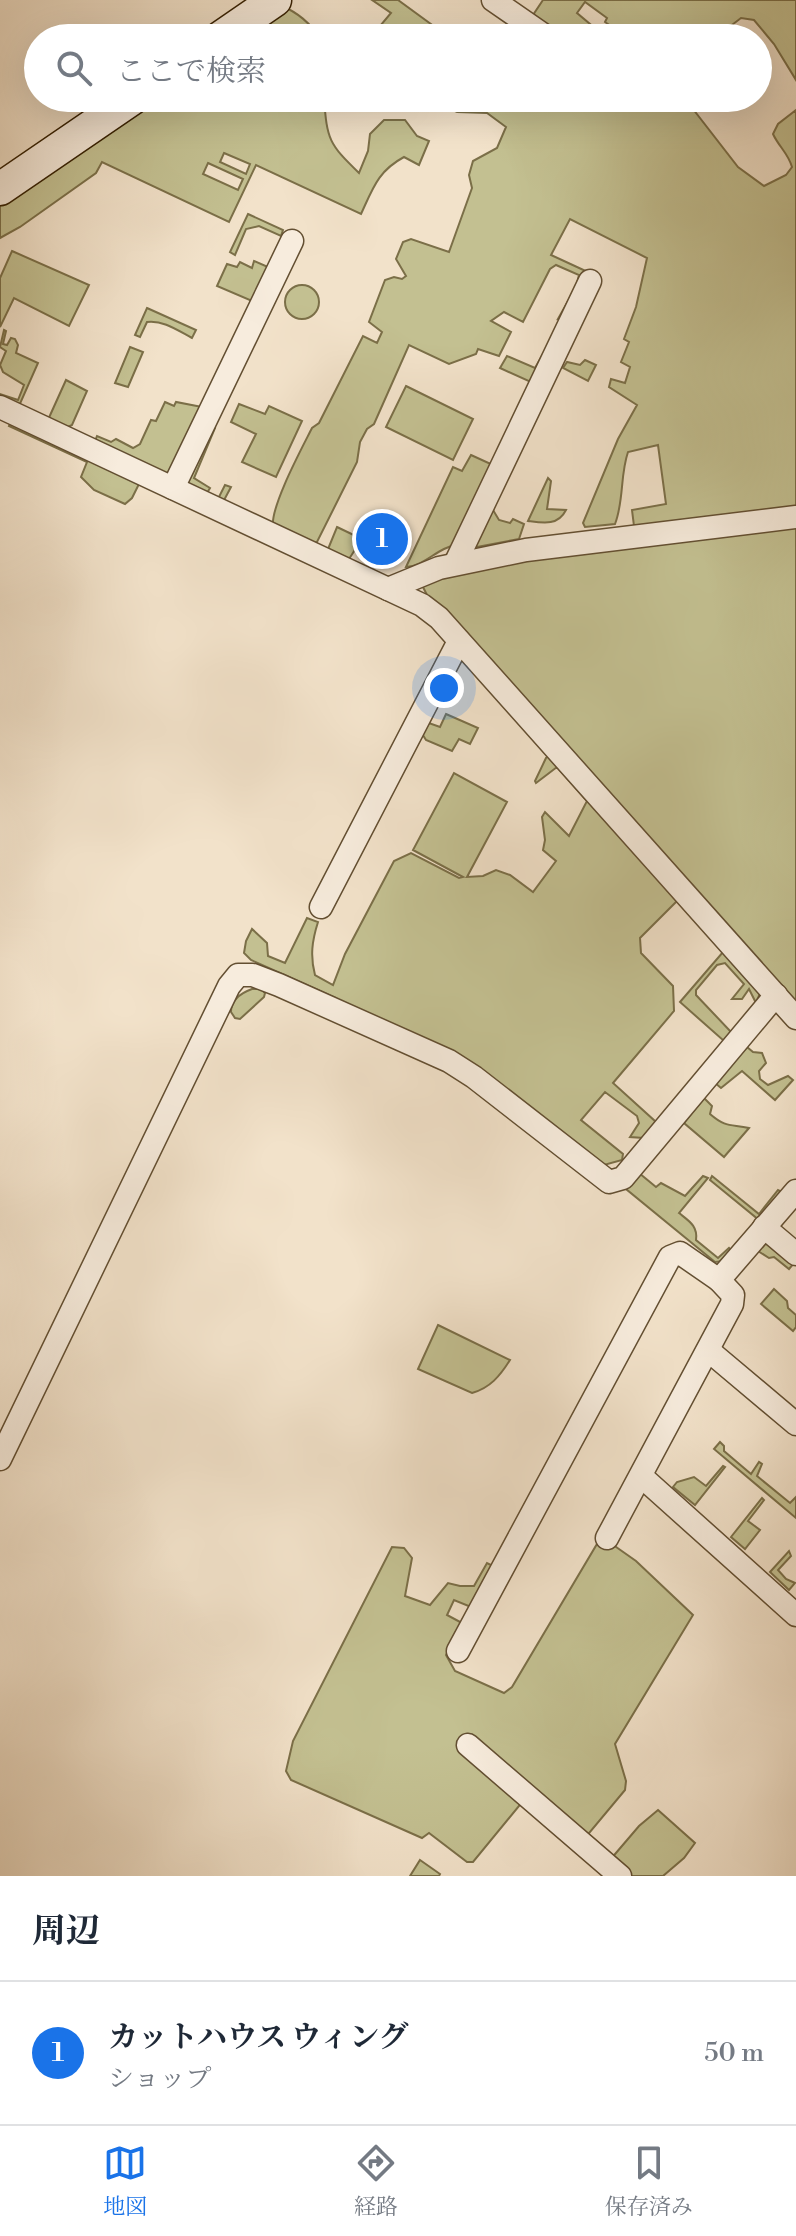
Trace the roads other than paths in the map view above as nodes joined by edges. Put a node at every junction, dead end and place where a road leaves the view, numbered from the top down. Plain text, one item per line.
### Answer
1 (275, 0) edge
2 (493, 0) edge
3 (240, 24) edge
4 (528, 24) edge
5 (113, 112) edge
6 (0, 189) edge
7 (292, 241) dead end
8 (590, 281) dead end
9 (0, 407) edge
10 (173, 488) junction
11 (796, 517) edge
12 (455, 564) junction
13 (388, 589) junction
14 (459, 641) junction
15 (321, 907) dead end
16 (776, 995) junction
17 (796, 1018) edge
18 (796, 1191) edge
19 (764, 1227) junction
20 (796, 1254) edge
21 (719, 1280) junction
22 (708, 1350) junction
23 (796, 1424) edge
24 (0, 1459) edge
25 (641, 1476) junction
26 (607, 1538) dead end
27 (796, 1615) edge
28 (458, 1651) dead end
29 (468, 1745) dead end
30 (620, 1876) edge

1 - 3 street
2 - 4 street
5 - 6 street
7 - 10 street
8 - 12 street
9 - 10 street
10 - 13 street
11 - 12 street
12 - 13 street
13 - 14 street
14 - 15 street
14 - 16 street
16 - 17 street
16 - 24 street
18 - 19 street
19 - 20 street
19 - 21 street
21 - 22 street
21 - 28 street
22 - 23 street
22 - 25 street
25 - 26 street
25 - 27 street
29 - 30 street

